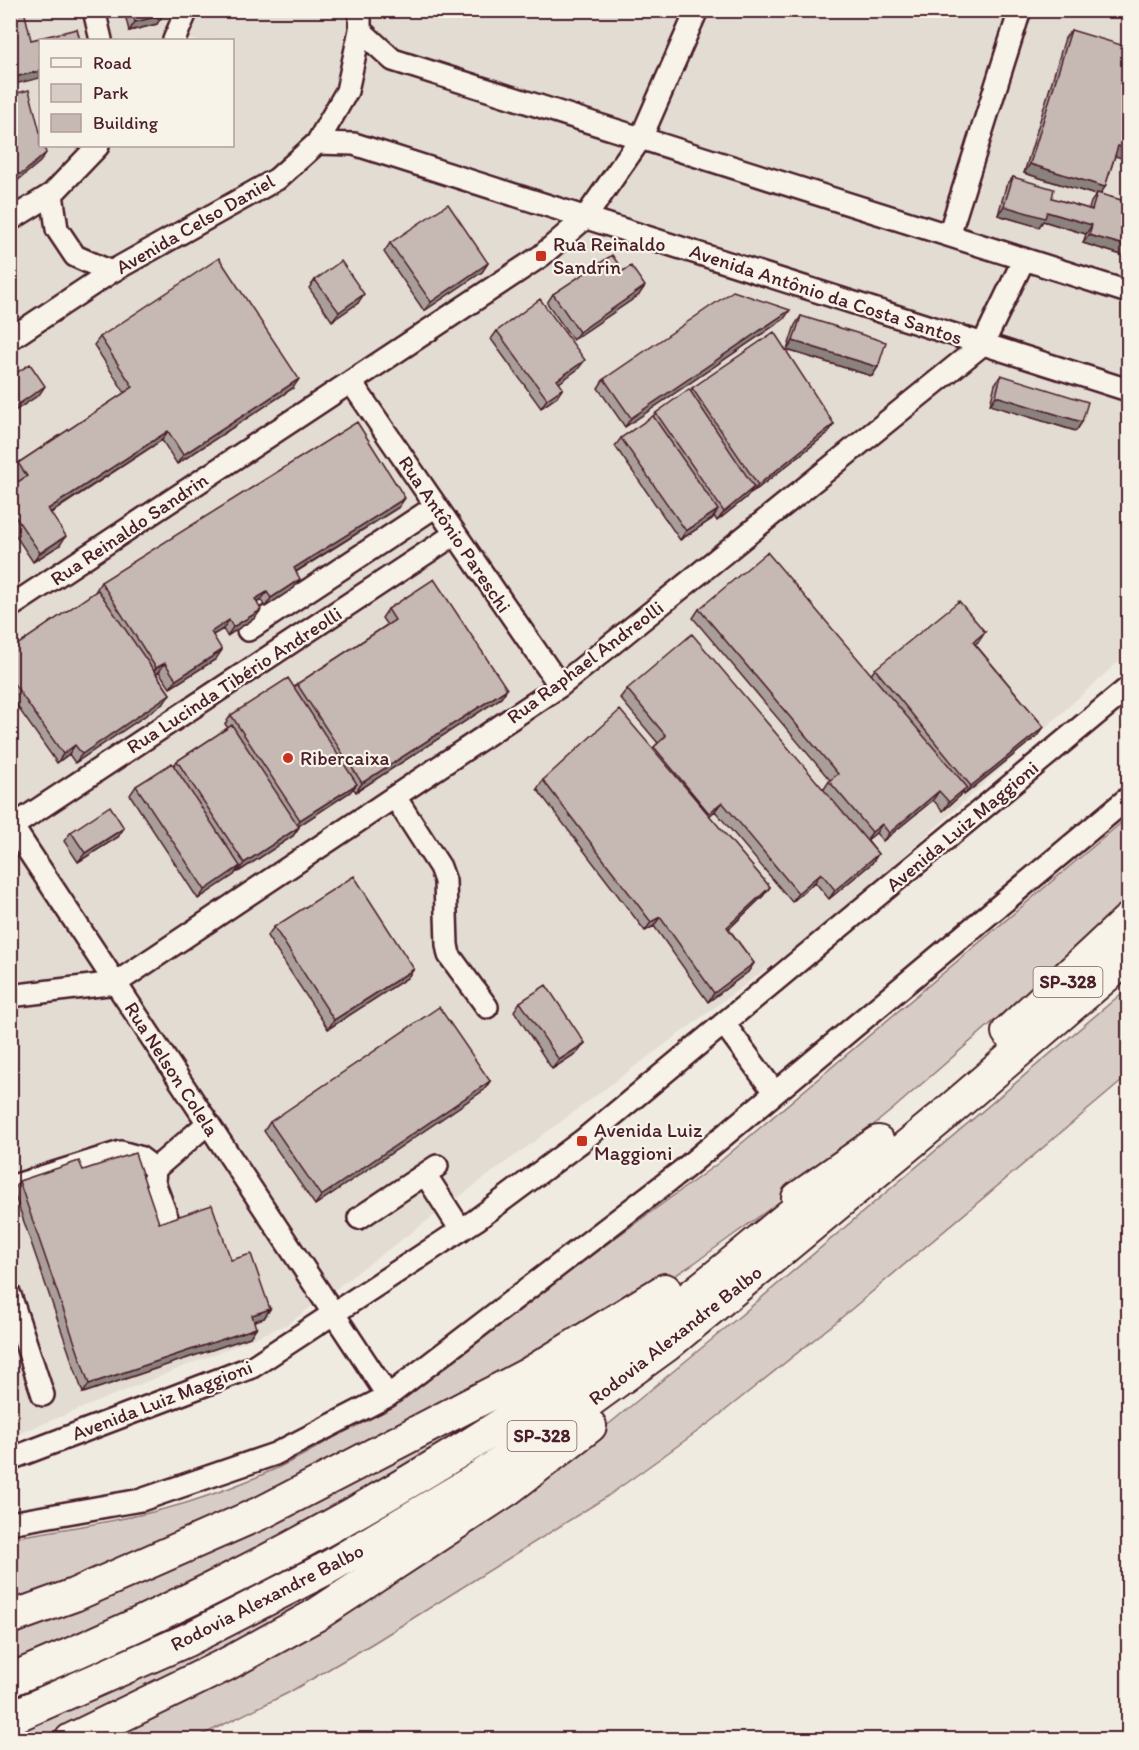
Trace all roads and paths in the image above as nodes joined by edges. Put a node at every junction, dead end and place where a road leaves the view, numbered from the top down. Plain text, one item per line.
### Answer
1 (94, 10) edge
2 (187, 10) edge
3 (698, 10) edge
4 (1020, 10) edge
5 (360, 20) edge
6 (101, 39) edge
7 (174, 39) edge
8 (641, 138) junction
9 (316, 143) junction
10 (97, 147) edge
11 (52, 194) junction
12 (585, 218) junction
13 (10, 220) edge
14 (949, 236) junction
15 (1024, 259) junction
16 (111, 272) junction
17 (1128, 292) edge
18 (10, 339) edge
19 (983, 344) junction
20 (351, 382) junction
21 (1128, 390) edge
22 (436, 506) junction
23 (455, 534) junction
24 (10, 607) edge
25 (248, 630) edge
26 (560, 687) junction
27 (1128, 688) edge
28 (395, 797) junction
29 (1128, 798) edge
30 (12, 825) edge
31 (1128, 920) edge
32 (1128, 932) edge
33 (1128, 957) edge
34 (116, 983) junction
35 (10, 996) edge
36 (487, 1007) dead end
37 (725, 1025) junction
38 (1008, 1032) junction
39 (775, 1093) junction
40 (208, 1123) junction
41 (878, 1142) junction
42 (155, 1169) junction
43 (10, 1187) edge
44 (832, 1208) junction
45 (359, 1218) dead end
46 (169, 1223) edge
47 (461, 1230) junction
48 (10, 1295) edge
49 (334, 1314) junction
50 (43, 1395) dead end
51 (388, 1396) junction
52 (10, 1459) edge
53 (10, 1523) edge
54 (10, 1618) edge
55 (10, 1680) edge
56 (10, 1718) edge
57 (71, 1740) edge

1 - 6 street
2 - 7 street
3 - 8 street, Rua Reinaldo Sandrin
4 - 14 street
5 - 8 street
5 - 9 street, Avenida Celso Daniel
8 - 12 street, Rua Reinaldo Sandrin
8 - 14 street
9 - 12 street, Avenida Antônio da Costa Santos
9 - 16 street, Avenida Celso Daniel
10 - 11 street
11 - 13 street
11 - 16 street
12 - 19 street, Avenida Antônio da Costa Santos
12 - 20 street, Rua Reinaldo Sandrin
14 - 15 street
15 - 17 street
15 - 19 street, Rua Raphael Andreolli
16 - 18 street, Avenida Celso Daniel
19 - 21 street, Avenida Antônio da Costa Santos
19 - 26 street, Rua Raphael Andreolli
20 - 22 street, Rua Antônio Pareschi
20 - 24 street, Rua Reinaldo Sandrin
22 - 23 street, Rua Antônio Pareschi
22 - 25 street
23 - 26 street, Rua Antônio Pareschi
23 - 30 street, Rua Lucinda Tibério Andreolli
26 - 28 street, Rua Raphael Andreolli
27 - 37 street, Avenida Luiz Maggioni
28 - 34 street, Rua Raphael Andreolli
28 - 36 street
29 - 39 street
30 - 34 street, Rua Nelson Colela
31 - 38 highway
32 - 38 highway, Rodovia Alexandre Balbo / SP-328
33 - 44 highway, Rodovia Alexandre Balbo / SP-328
34 - 35 street, Rua Raphael Andreolli
34 - 40 street, Rua Nelson Colela
37 - 39 street
37 - 47 street, Avenida Luiz Maggioni
38 - 41 highway, Rodovia Alexandre Balbo / SP-328
39 - 51 street
40 - 42 street
40 - 49 street, Rua Nelson Colela
41 - 54 highway
41 - 55 highway, Rodovia Alexandre Balbo / SP-328
42 - 43 street
42 - 46 street
44 - 56 highway, Rodovia Alexandre Balbo / SP-328
44 - 57 highway
45 - 47 street
47 - 49 street, Avenida Luiz Maggioni
48 - 50 street
49 - 51 street, Rua Nelson Colela
49 - 52 street, Avenida Luiz Maggioni
51 - 53 street

